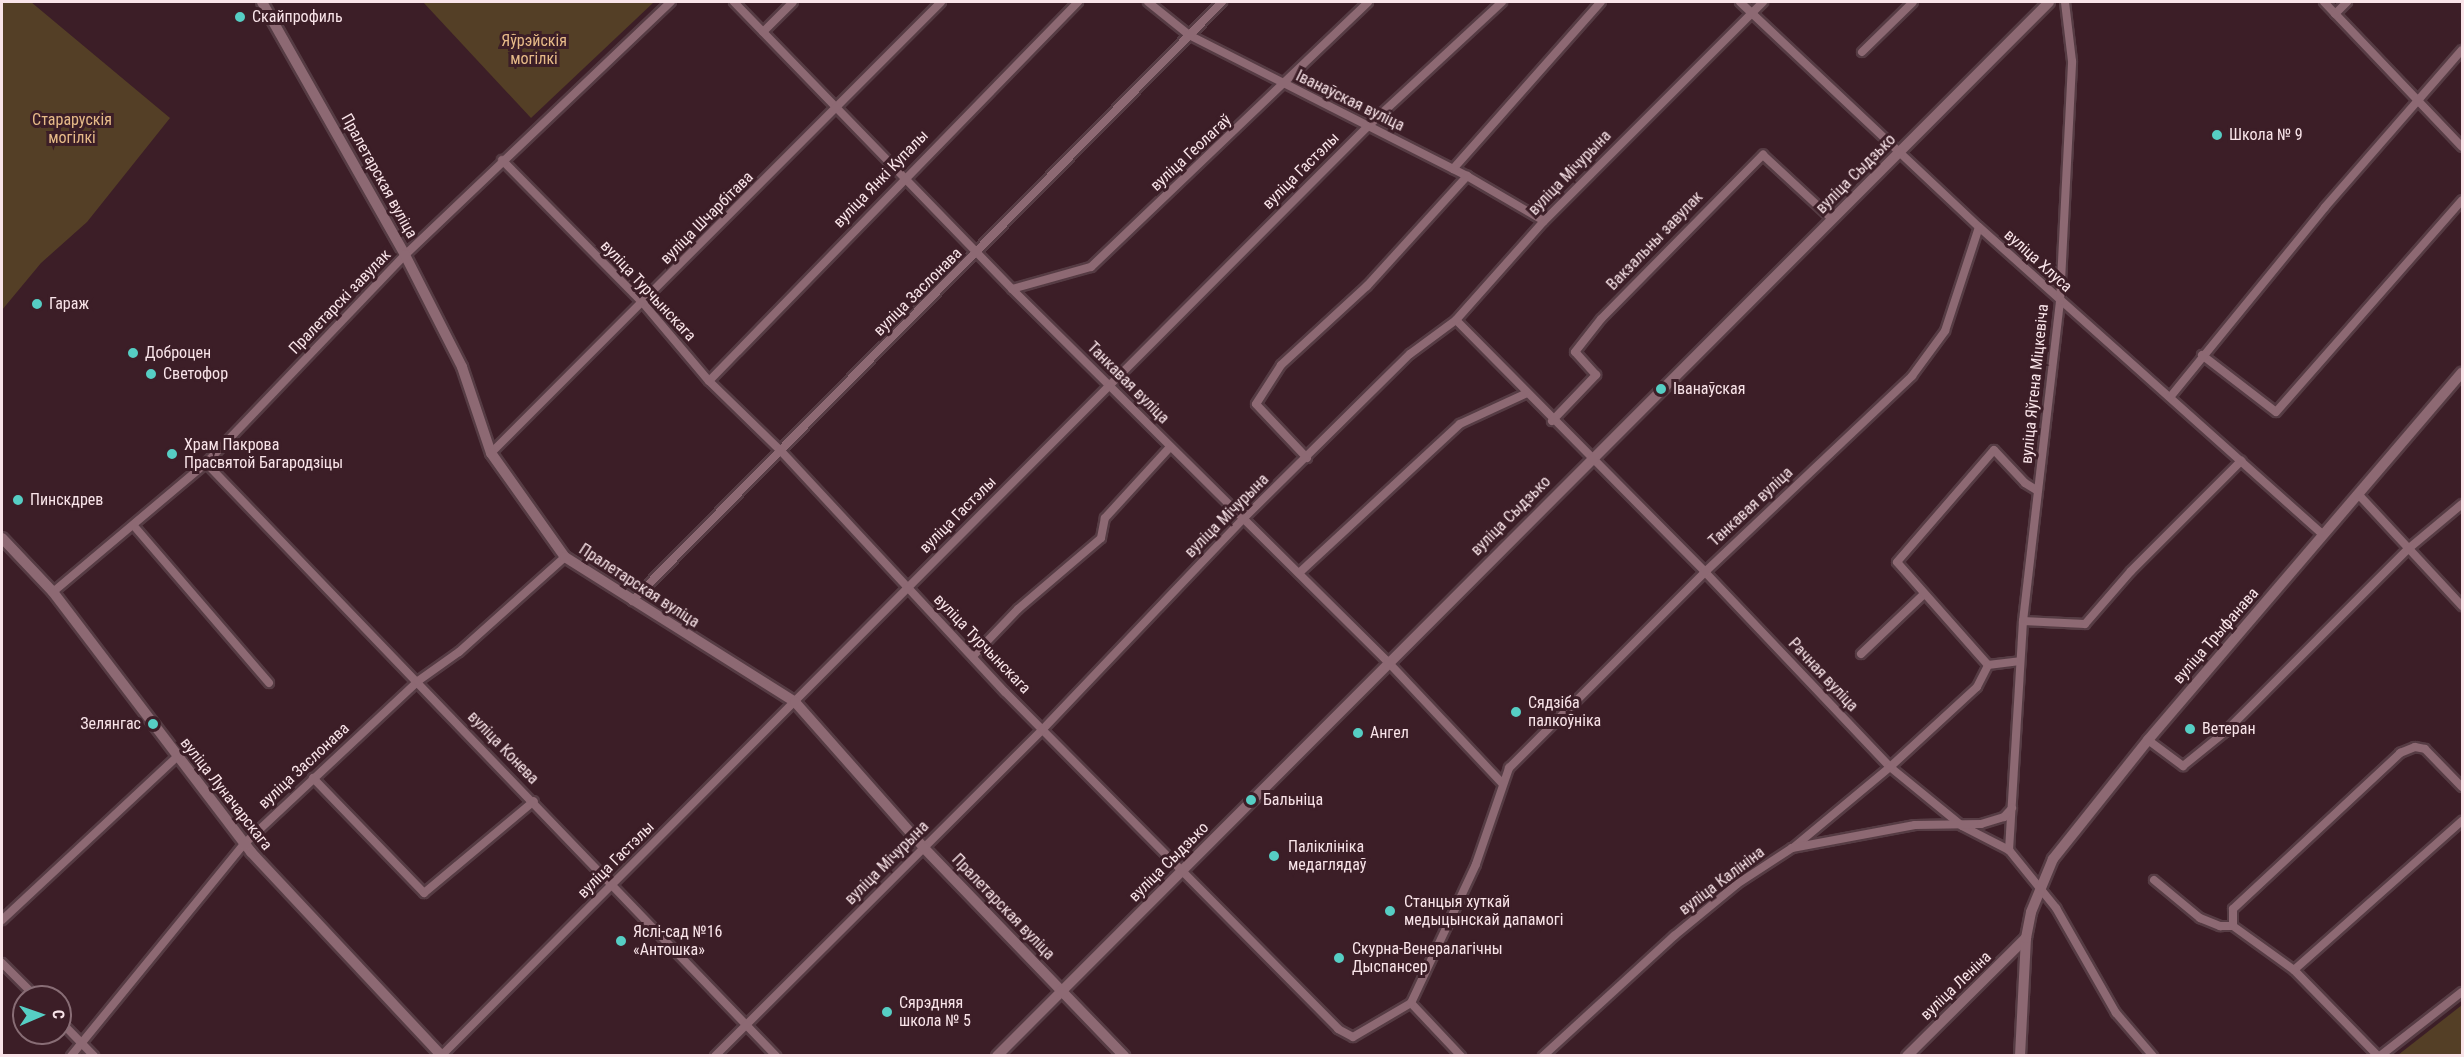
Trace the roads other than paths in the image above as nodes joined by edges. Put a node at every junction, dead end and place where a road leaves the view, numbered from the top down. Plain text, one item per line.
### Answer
1 (262, 2) edge
2 (671, 2) edge
3 (734, 2) edge
4 (794, 2) edge
5 (941, 2) edge
6 (1077, 2) edge
7 (1148, 2) edge
8 (1222, 2) edge
9 (1368, 2) edge
10 (1502, 2) edge
11 (1601, 2) edge
12 (1740, 2) edge
13 (1763, 2) edge
14 (1913, 2) edge
15 (2049, 2) edge
16 (2065, 2) edge
17 (2324, 2) edge
18 (2347, 2) edge
19 (1752, 12) junction
20 (2335, 14) junction
21 (764, 32) junction
22 (1189, 35) junction
23 (2463, 50) edge
24 (1862, 52) dead end
25 (1285, 86) junction
26 (2418, 99) junction
27 (836, 108) junction
28 (1367, 127) junction
29 (2463, 147) edge
30 (1900, 151) junction
31 (502, 160) junction
32 (1453, 169) junction
33 (904, 176) junction
34 (1467, 176) junction
35 (2463, 200) edge
36 (1832, 219) junction
37 (1544, 221) junction
38 (1979, 227) junction
39 (978, 253) junction
40 (405, 255) junction
41 (1012, 289) junction
42 (2060, 301) junction
43 (643, 303) junction
44 (1456, 320) junction
45 (2202, 355) junction
46 (2463, 373) edge
47 (709, 381) junction
48 (1108, 384) junction
49 (1525, 394) junction
50 (2171, 396) junction
51 (1552, 421) junction
52 (1170, 447) junction
53 (780, 450) junction
54 (491, 453) junction
55 (1591, 457) junction
56 (1306, 458) junction
57 (2241, 461) junction
58 (206, 463) junction
59 (2038, 490) junction
60 (2358, 494) junction
61 (2463, 504) edge
62 (1242, 520) junction
63 (134, 526) junction
64 (2323, 535) junction
65 (2, 538) edge
66 (2408, 549) junction
67 (565, 557) junction
68 (1705, 572) junction
69 (1299, 573) junction
70 (907, 588) junction
71 (52, 592) junction
72 (1924, 594) junction
73 (632, 601) junction
74 (2463, 606) edge
75 (2023, 621) junction
76 (1861, 654) dead end
77 (973, 656) junction
78 (1387, 661) junction
79 (2020, 661) junction
80 (1988, 665) junction
81 (418, 681) junction
82 (269, 683) dead end
83 (795, 702) junction
84 (1043, 729) junction
85 (2148, 740) junction
86 (178, 756) junction
87 (1890, 767) junction
88 (313, 778) junction
89 (1502, 783) junction
90 (2463, 787) edge
91 (534, 801) junction
92 (2012, 808) junction
93 (2463, 821) edge
94 (1962, 826) junction
95 (244, 844) junction
96 (924, 848) junction
97 (1792, 848) junction
98 (2009, 850) junction
99 (1182, 870) junction
100 (2154, 880) dead end
101 (612, 885) junction
102 (2040, 888) junction
103 (2, 920) edge
104 (2233, 926) junction
105 (2026, 938) junction
106 (2, 963) edge
107 (2294, 970) junction
108 (24, 985) edge
109 (1063, 989) junction
110 (2463, 992) edge
111 (1411, 1003) junction
112 (746, 1024) junction
113 (72, 1033) edge
114 (80, 1041) junction
115 (442, 1055) edge
116 (71, 1056) edge
117 (94, 1056) edge
118 (715, 1056) edge
119 (776, 1056) edge
120 (997, 1056) edge
121 (1124, 1056) edge
122 (1461, 1056) edge
123 (1544, 1056) edge
124 (1907, 1056) edge
125 (2020, 1056) edge
126 (2153, 1056) edge
127 (2379, 1056) edge

1 - 40 street, Пралетарская вуліца
2 - 31 street, Пралетарскі завулак
3 - 21 street, Танкавая вуліца
4 - 21 street
5 - 27 street, вуліца Шчарбітава
6 - 33 street, вуліца Янкі Купалы
7 - 22 street, Іванаўская вуліца
8 - 22 street, вуліца Заслонава
9 - 25 street, вуліца Геолагаў
10 - 28 street, вуліца Гастэлы
11 - 32 street
12 - 19 street, вуліца Хлуса
13 - 19 street, вуліца Мічурына
14 - 24 street
15 - 30 street, вуліца Сыдзько
16 - 42 street, вуліца Яўгена Міцкевіча
17 - 20 street
18 - 20 street
19 - 30 street, вуліца Хлуса
19 - 37 street, вуліца Мічурына
20 - 26 street
21 - 27 street, Танкавая вуліца
22 - 25 street, Іванаўская вуліца
22 - 39 street, вуліца Заслонава
23 - 26 street
25 - 28 street, Іванаўская вуліца
25 - 41 street, вуліца Геолагаў
26 - 29 street
26 - 45 street
27 - 33 street, Танкавая вуліца
27 - 43 street, вуліца Шчарбітава
28 - 32 street, Іванаўская вуліца
28 - 48 street, вуліца Гастэлы
30 - 36 street, вуліца Сыдзько
30 - 38 street, вуліца Хлуса
31 - 40 street, Пралетарскі завулак
31 - 43 street, вуліца Турчынскага
32 - 34 street, Іванаўская вуліца
33 - 39 street, Танкавая вуліца
33 - 47 street, вуліца Янкі Купалы
34 - 37 street, Іванаўская вуліца
34 - 56 street
35 - 45 street
36 - 51 street, Вакзальны завулак
36 - 55 street, вуліца Сыдзько
37 - 44 street, вуліца Мічурына
38 - 42 street, вуліца Хлуса
38 - 68 street, Танкавая вуліца
39 - 41 street, Танкавая вуліца
39 - 53 street, вуліца Заслонава
40 - 54 street, Пралетарская вуліца
40 - 58 street, Пралетарскі завулак
41 - 48 street, Танкавая вуліца
42 - 50 street, вуліца Хлуса
42 - 59 street, вуліца Яўгена Міцкевіча
43 - 47 street, вуліца Турчынскага
43 - 54 street, вуліца Шчарбітава
44 - 49 street, Рачная вуліца
44 - 56 street, вуліца Мічурына
45 - 50 street
46 - 60 street, вуліца Трыфанава
47 - 53 street, вуліца Турчынскага
48 - 52 street, Танкавая вуліца
48 - 70 street, вуліца Гастэлы
49 - 51 street, Рачная вуліца
49 - 69 street
50 - 57 street, вуліца Хлуса
51 - 55 street, Рачная вуліца
52 - 62 street, Танкавая вуліца
52 - 77 street
53 - 70 street, вуліца Турчынскага
53 - 73 street, вуліца Заслонава
54 - 67 street, Пралетарская вуліца
55 - 68 street, Рачная вуліца
55 - 78 street, вуліца Сыдзько
56 - 62 street, вуліца Мічурына
57 - 64 street, вуліца Хлуса
57 - 75 street
58 - 63 street, Пралетарскі завулак
58 - 81 street, вуліца Конева
59 - 72 street
59 - 75 street, вуліца Яўгена Міцкевіча
60 - 64 street, вуліца Трыфанава
60 - 66 street
61 - 66 street
62 - 69 street, Танкавая вуліца
62 - 84 street, вуліца Мічурына
63 - 71 street, Пралетарскі завулак
63 - 82 street
64 - 85 street, вуліца Трыфанава
65 - 71 street, вуліца Луначарскага
66 - 74 street
66 - 85 street
67 - 73 street, Пралетарская вуліца
67 - 81 street, вуліца Заслонава
68 - 87 street, Рачная вуліца
68 - 89 street, Танкавая вуліца
69 - 78 street, Танкавая вуліца
70 - 77 street, вуліца Турчынскага
70 - 83 street, вуліца Гастэлы
71 - 86 street, вуліца Луначарскага
72 - 76 street
72 - 80 street
73 - 83 street, Пралетарская вуліца
75 - 79 street, вуліца Яўгена Міцкевіча
77 - 84 street, вуліца Турчынскага
78 - 89 street, Танкавая вуліца
78 - 99 street, вуліца Сыдзько
79 - 80 street
79 - 92 street, вуліца Яўгена Міцкевіча
80 - 87 street
81 - 88 street, вуліца Заслонава
81 - 91 street, вуліца Конева
83 - 96 street, Пралетарская вуліца
83 - 101 street, вуліца Гастэлы
84 - 96 street, вуліца Мічурына
84 - 99 street, вуліца Турчынскага
85 - 102 street, вуліца Трыфанава
86 - 95 street, вуліца Луначарскага
86 - 103 street
87 - 94 street, Рачная вуліца
87 - 97 street
88 - 91 street
88 - 95 street, вуліца Заслонава
89 - 111 street, Танкавая вуліца
90 - 104 street
91 - 101 street, вуліца Конева
92 - 94 street
92 - 98 street, вуліца Яўгена Міцкевіча
93 - 107 street
94 - 97 street, вуліца Калініна
94 - 98 street, Рачная вуліца
95 - 114 street, вуліца Заслонава
95 - 115 street, вуліца Луначарскага
96 - 109 street, Пралетарская вуліца
96 - 112 street, вуліца Мічурына
97 - 123 street, вуліца Калініна
98 - 102 street, Рачная вуліца
99 - 109 street, вуліца Сыдзько
99 - 111 street, вуліца Турчынскага
100 - 104 street
101 - 112 street, вуліца Конева
101 - 115 street, вуліца Гастэлы
102 - 105 street, вуліца Трыфанава
102 - 126 street, Рачная вуліца
104 - 107 street
105 - 124 street, вуліца Леніна
105 - 125 street, вуліца Трыфанава
106 - 108 street
107 - 127 street
109 - 120 street, вуліца Сыдзько
109 - 121 street, Пралетарская вуліца
110 - 127 street
111 - 122 street
112 - 118 street, вуліца Мічурына
112 - 119 street, вуліца Конева
113 - 114 street
114 - 116 street, вуліца Заслонава
114 - 117 street

